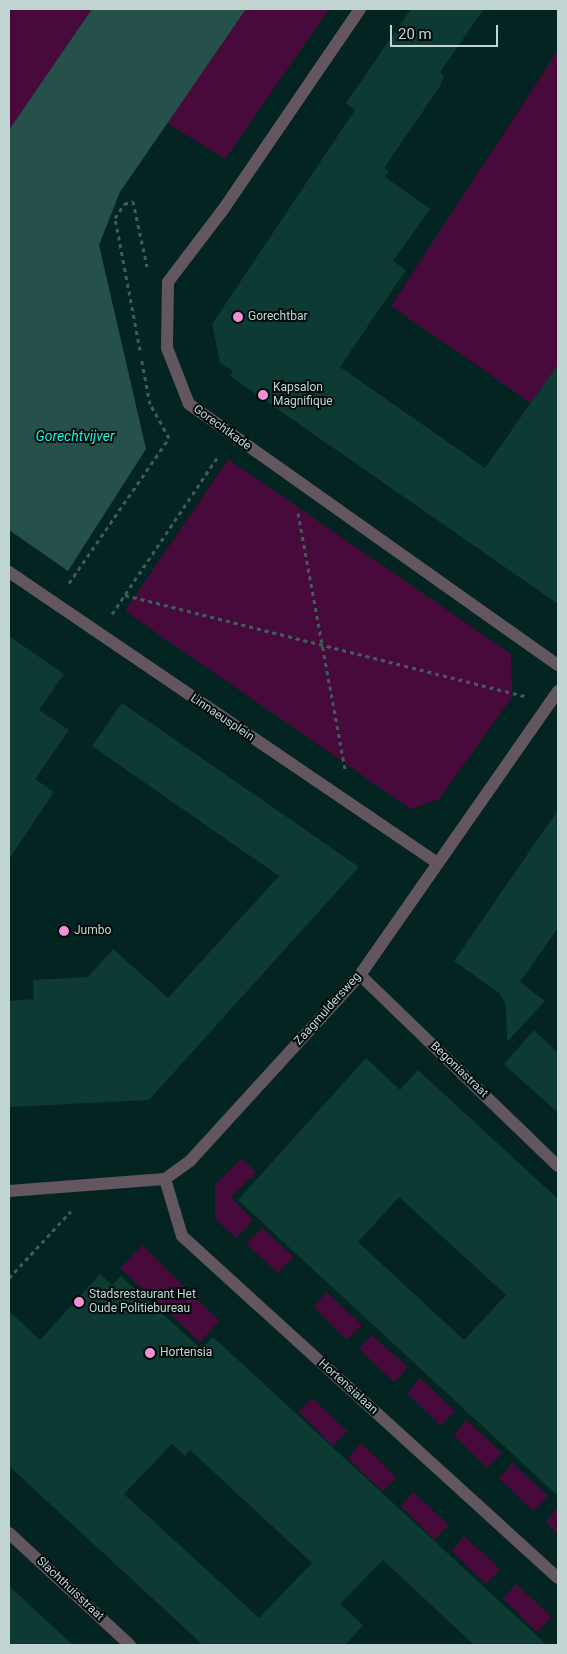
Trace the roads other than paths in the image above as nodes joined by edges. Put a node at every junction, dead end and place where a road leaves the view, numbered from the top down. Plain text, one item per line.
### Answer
1 (360, 9) edge
2 (9, 572) edge
3 (558, 665) edge
4 (556, 699) edge
5 (436, 862) junction
6 (360, 975) junction
7 (558, 1166) edge
8 (165, 1179) junction
9 (9, 1191) edge
10 (9, 1533) edge
11 (558, 1578) edge
12 (130, 1645) edge

1 - 3 street, Gorechtkade
2 - 5 street, Linnaeusplein
4 - 5 street, Zaagmuldersweg
5 - 6 street, Zaagmuldersweg
6 - 7 street, Begoniastraat
6 - 8 street, Zaagmuldersweg
8 - 9 street
8 - 11 street, Hortensialaan
10 - 12 street, Slachthuisstraat

